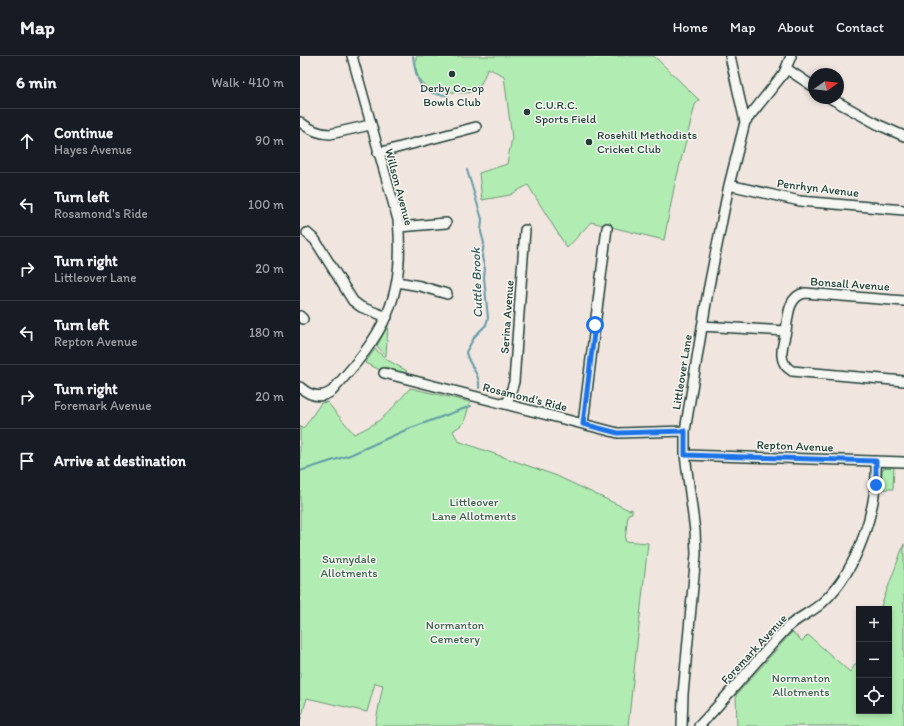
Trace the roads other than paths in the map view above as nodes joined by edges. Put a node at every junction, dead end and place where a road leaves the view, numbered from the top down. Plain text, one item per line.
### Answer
1 (352, 56) edge
2 (730, 56) edge
3 (791, 56) edge
4 (787, 69) junction
5 (808, 83) edge
6 (841, 104) edge
7 (300, 122) edge
8 (745, 122) junction
9 (370, 124) junction
10 (476, 127) dead end
11 (904, 136) edge
12 (378, 153) junction
13 (730, 185) junction
14 (904, 210) edge
15 (446, 223) dead end
16 (399, 227) junction
17 (607, 228) dead end
18 (525, 230) dead end
19 (307, 233) dead end
20 (397, 282) junction
21 (447, 294) dead end
22 (904, 301) edge
23 (387, 317) junction
24 (702, 326) junction
25 (786, 331) junction
26 (384, 373) dead end
27 (904, 381) edge
28 (300, 387) edge
29 (507, 404) junction
30 (583, 424) junction
31 (685, 431) junction
32 (685, 455) junction
33 (876, 461) junction
34 (904, 462) edge
35 (682, 726) edge
36 (699, 726) edge

1 - 9 street, Willson Avenue
2 - 8 street
3 - 4 street
4 - 5 street
4 - 8 street
6 - 11 street
7 - 9 street
8 - 13 street, Littleover Lane
9 - 12 street, Willson Avenue
10 - 12 street
12 - 16 street, Willson Avenue
13 - 14 street, Penrhyn Avenue
13 - 24 street, Littleover Lane
15 - 16 street
16 - 20 street, Willson Avenue
17 - 30 street
18 - 29 street, Serina Avenue
19 - 23 street
20 - 21 street
20 - 23 street, Willson Avenue
22 - 25 street, Bonsall Avenue
23 - 28 street, Willson Avenue
24 - 25 street
24 - 31 street, Littleover Lane
25 - 27 street, Bonsall Avenue
26 - 29 street, Rosamond's Ride
29 - 30 street, Rosamond's Ride
30 - 31 street, Rosamond's Ride
31 - 32 street, Littleover Lane
32 - 33 street, Repton Avenue
32 - 35 street, Littleover Lane
33 - 34 street, Repton Avenue
33 - 36 street, Foremark Avenue

